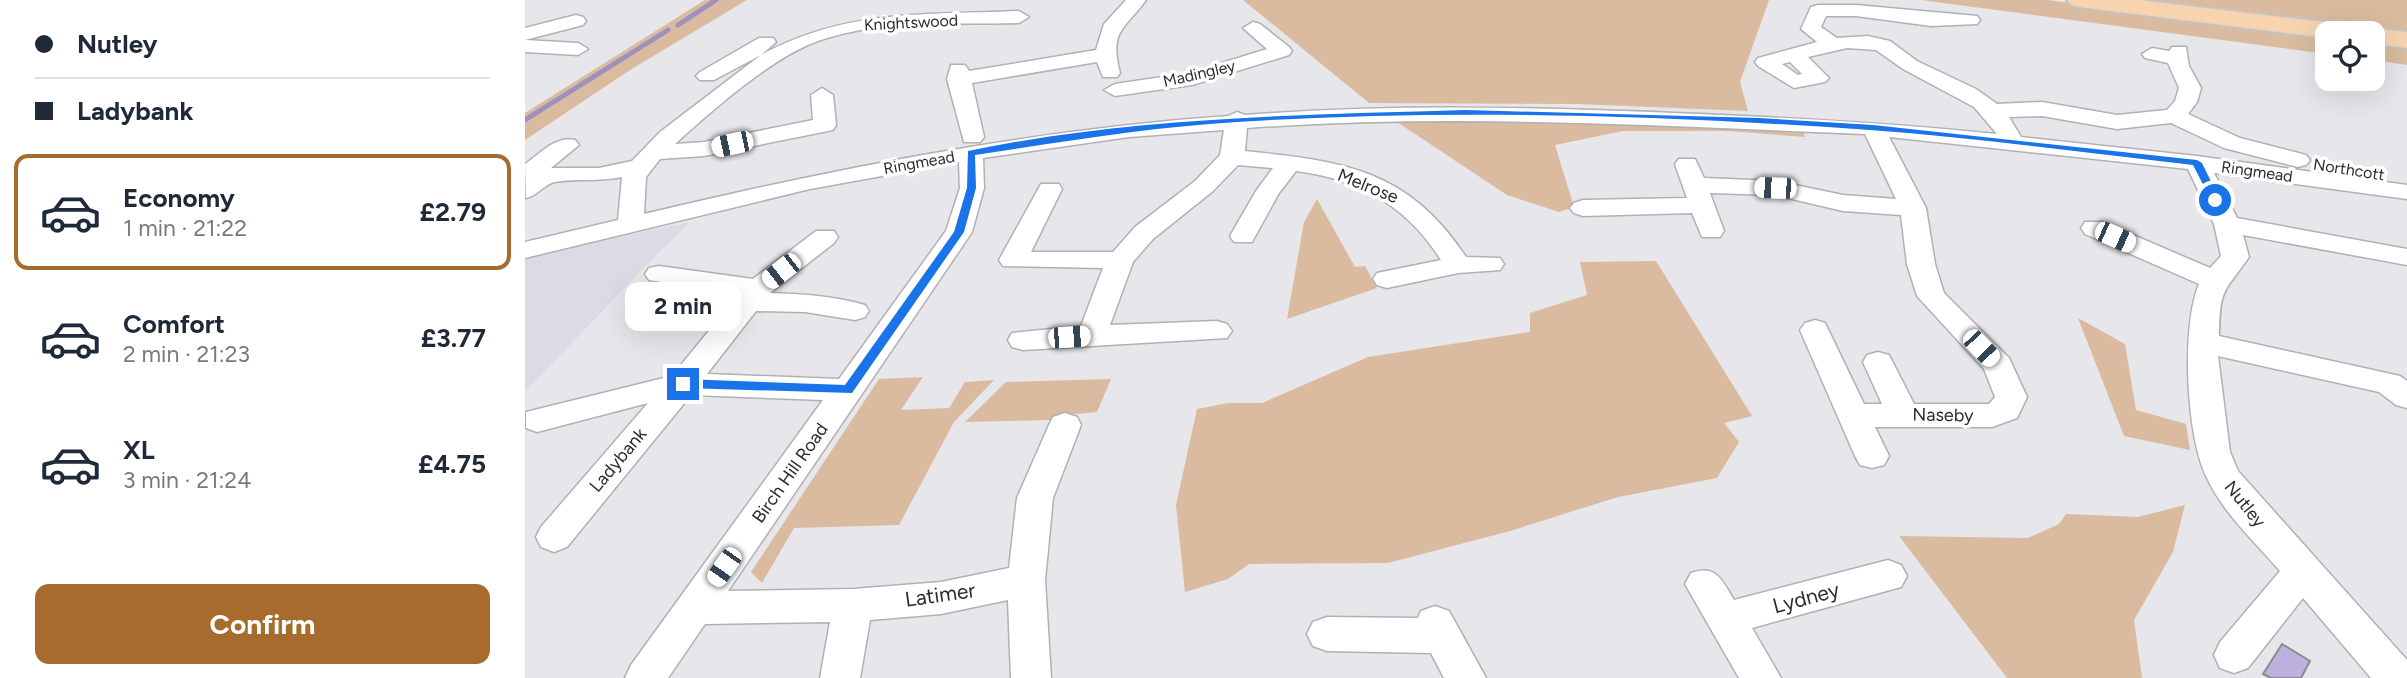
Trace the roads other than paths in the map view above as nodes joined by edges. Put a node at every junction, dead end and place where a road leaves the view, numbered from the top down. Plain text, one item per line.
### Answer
1 (884, 0) edge
2 (2079, 0) edge
3 (1132, 4) edge
4 (1160, 7) dead end
5 (1019, 17) dead end
6 (1892, 17) junction
7 (1970, 20) dead end
8 (576, 22) dead end
9 (866, 23) junction
10 (1253, 28) dead end
11 (783, 29) dead end
12 (2315, 29) edge
13 (525, 34) edge
14 (2385, 37) edge
15 (2407, 40) edge
16 (1833, 44) junction
17 (1882, 44) junction
18 (525, 46) edge
19 (578, 49) dead end
20 (2152, 54) dead end
21 (1104, 55) junction
22 (1794, 55) dead end
23 (759, 57) junction
24 (707, 76) dead end
25 (1115, 89) junction
26 (822, 95) dead end
27 (1993, 111) junction
28 (2174, 116) junction
29 (1237, 119) junction
30 (1873, 128) junction
31 (1129, 130) junction
32 (2011, 141) junction
33 (971, 145) junction
34 (1233, 157) junction
35 (646, 159) junction
36 (1290, 163) junction
37 (2197, 163) junction
38 (2407, 177) edge
39 (1695, 185) junction
40 (1049, 189) dead end
41 (526, 191) edge
42 (2407, 192) edge
43 (1583, 208) dead end
44 (1913, 208) junction
45 (2227, 225) junction
46 (630, 226) junction
47 (2094, 228) dead end
48 (1711, 231) dead end
49 (1243, 236) dead end
50 (825, 237) dead end
51 (525, 250) edge
52 (2407, 257) edge
53 (1120, 260) junction
54 (1490, 264) dead end
55 (1458, 265) junction
56 (659, 274) dead end
57 (1387, 279) dead end
58 (2214, 281) junction
59 (753, 295) junction
60 (855, 311) dead end
61 (1815, 330) dead end
62 (1217, 331) dead end
63 (1092, 335) junction
64 (1023, 340) dead end
65 (2203, 342) junction
66 (1878, 362) dead end
67 (683, 384) junction
68 (848, 390) junction
69 (2407, 397) edge
70 (1854, 415) junction
71 (1903, 415) junction
72 (537, 419) dead end
73 (1065, 425) dead end
74 (1873, 456) dead end
75 (554, 537) dead end
76 (2304, 569) junction
77 (1888, 576) dead end
78 (1026, 580) junction
79 (1705, 584) dead end
80 (853, 605) junction
81 (696, 608) junction
82 (1724, 619) junction
83 (1327, 635) dead end
84 (2234, 655) dead end
85 (645, 678) edge
86 (840, 678) edge
87 (1031, 678) edge
88 (1466, 678) edge
89 (1761, 678) edge
90 (2397, 678) edge

1 - 9 street
2 - 12 main road
3 - 4 street
3 - 21 street
5 - 9 street, Knightswood
6 - 7 street
6 - 16 street
6 - 17 street
8 - 13 street
9 - 23 street, Knightswood
10 - 25 street, Madingley
11 - 23 street, Knightswood
14 - 15 main road
16 - 17 street
16 - 22 street
17 - 27 street
18 - 19 street
20 - 28 street
21 - 25 street
21 - 33 street
23 - 24 street
23 - 35 street, Knightswood
25 - 31 street
26 - 35 street, Knightswood
27 - 28 street
27 - 32 street
28 - 38 street, Northcott
29 - 30 street, Ringmead
29 - 31 street, Ringmead
29 - 34 street
30 - 32 street, Ringmead
30 - 44 street, Naseby
31 - 33 street, Ringmead
32 - 37 street, Ringmead
33 - 46 street, Ringmead
33 - 68 street, Birch Hill Road
34 - 36 street, Melrose
34 - 53 street
35 - 41 street, Knightswood
35 - 46 street
36 - 49 street
36 - 55 street, Melrose
37 - 42 street, Ringmead
37 - 45 street, Nutley
39 - 43 street
39 - 44 street
39 - 48 street
40 - 53 street
44 - 71 street, Naseby
45 - 52 street
45 - 58 street, Nutley
46 - 51 street, Ringmead
47 - 58 street
50 - 59 street, Ladybank
53 - 63 street
54 - 55 street
55 - 57 street
56 - 59 street
58 - 65 street, Nutley
59 - 60 street
59 - 67 street, Ladybank
61 - 70 street
62 - 63 street
63 - 64 street
65 - 69 street
65 - 76 street, Nutley
66 - 71 street
67 - 68 street
67 - 72 street
67 - 75 street, Ladybank
68 - 81 street, Birch Hill Road
70 - 71 street, Naseby
70 - 74 street
73 - 78 street
76 - 84 street
76 - 90 street, Nutley
77 - 82 street, Lydney
78 - 80 street, Latimer
78 - 87 street
79 - 82 street
80 - 81 street, Latimer
80 - 86 street
81 - 85 street, Birch Hill Road
82 - 89 street
83 - 88 street

